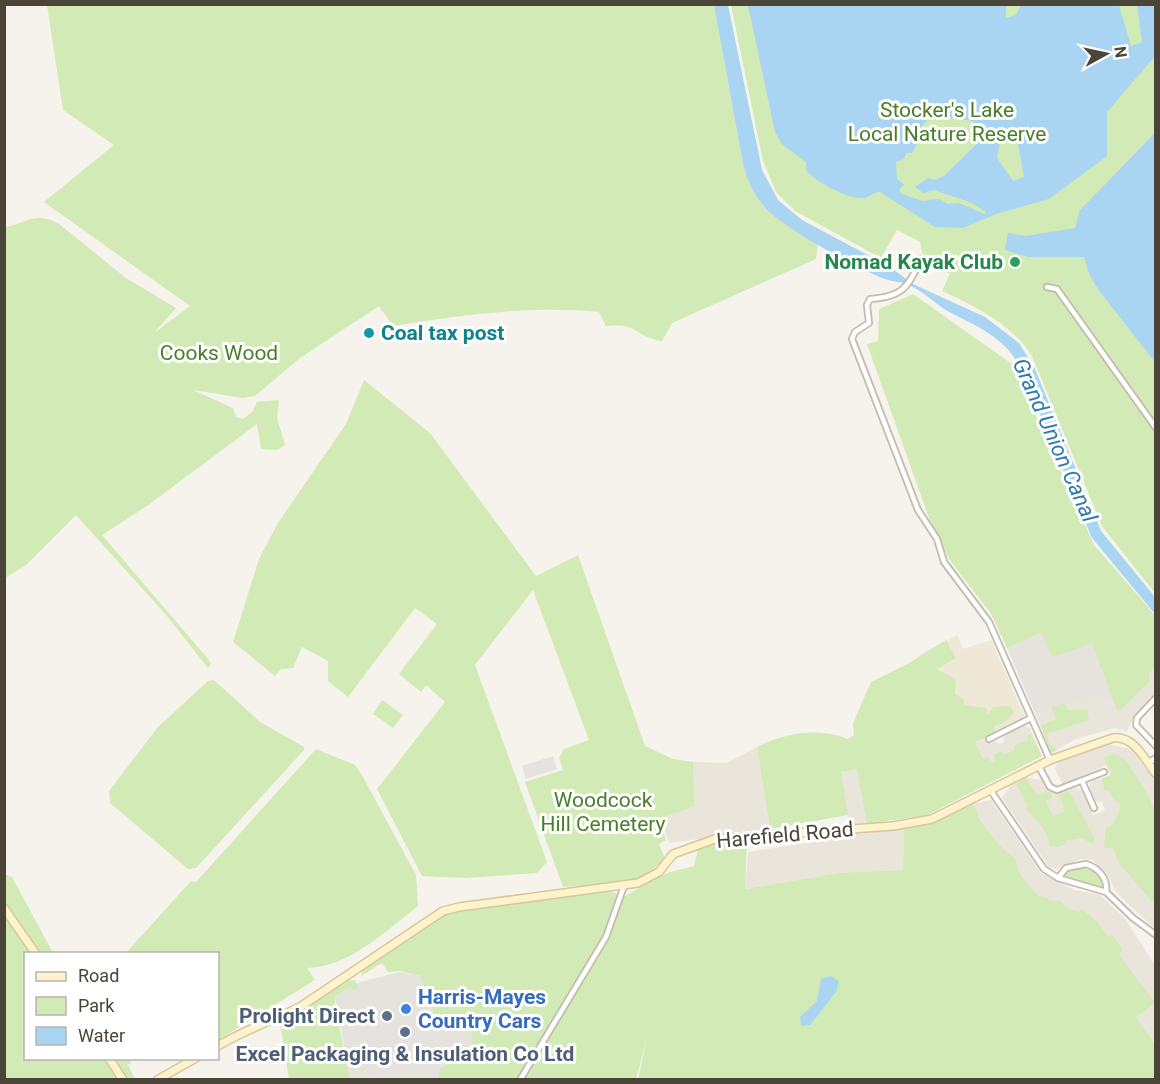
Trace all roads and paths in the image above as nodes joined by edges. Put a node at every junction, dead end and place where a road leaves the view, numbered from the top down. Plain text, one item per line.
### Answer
1 (921, 259) dead end
2 (1047, 287) dead end
3 (1155, 428) edge
4 (1155, 698) edge
5 (1031, 718) junction
6 (989, 739) dead end
7 (1155, 746) edge
8 (1155, 758) edge
9 (1050, 760) junction
10 (1148, 763) junction
11 (1038, 765) junction
12 (1104, 772) dead end
13 (1155, 774) edge
14 (1082, 781) junction
15 (991, 791) junction
16 (1094, 808) dead end
17 (1058, 878) junction
18 (624, 886) junction
19 (1106, 892) junction
20 (4, 908) edge
21 (1155, 934) edge
22 (35, 952) edge
23 (219, 1046) edge
24 (110, 1060) edge
25 (194, 1060) edge
26 (123, 1080) edge
27 (157, 1080) edge
28 (520, 1080) edge

1 - 5 street
2 - 3 street
4 - 7 street
5 - 6 street
5 - 9 street
8 - 10 street
9 - 10 street, Harefield Road
9 - 11 street, Harefield Road
10 - 13 street, Harefield Road
11 - 14 street
11 - 15 street, Harefield Road
12 - 14 street
14 - 16 street
15 - 17 street
15 - 18 street, Harefield Road
17 - 19 street
17 - 19 street
18 - 23 street, Harefield Road
18 - 28 street
19 - 21 street
20 - 22 street
24 - 26 street
25 - 27 street

